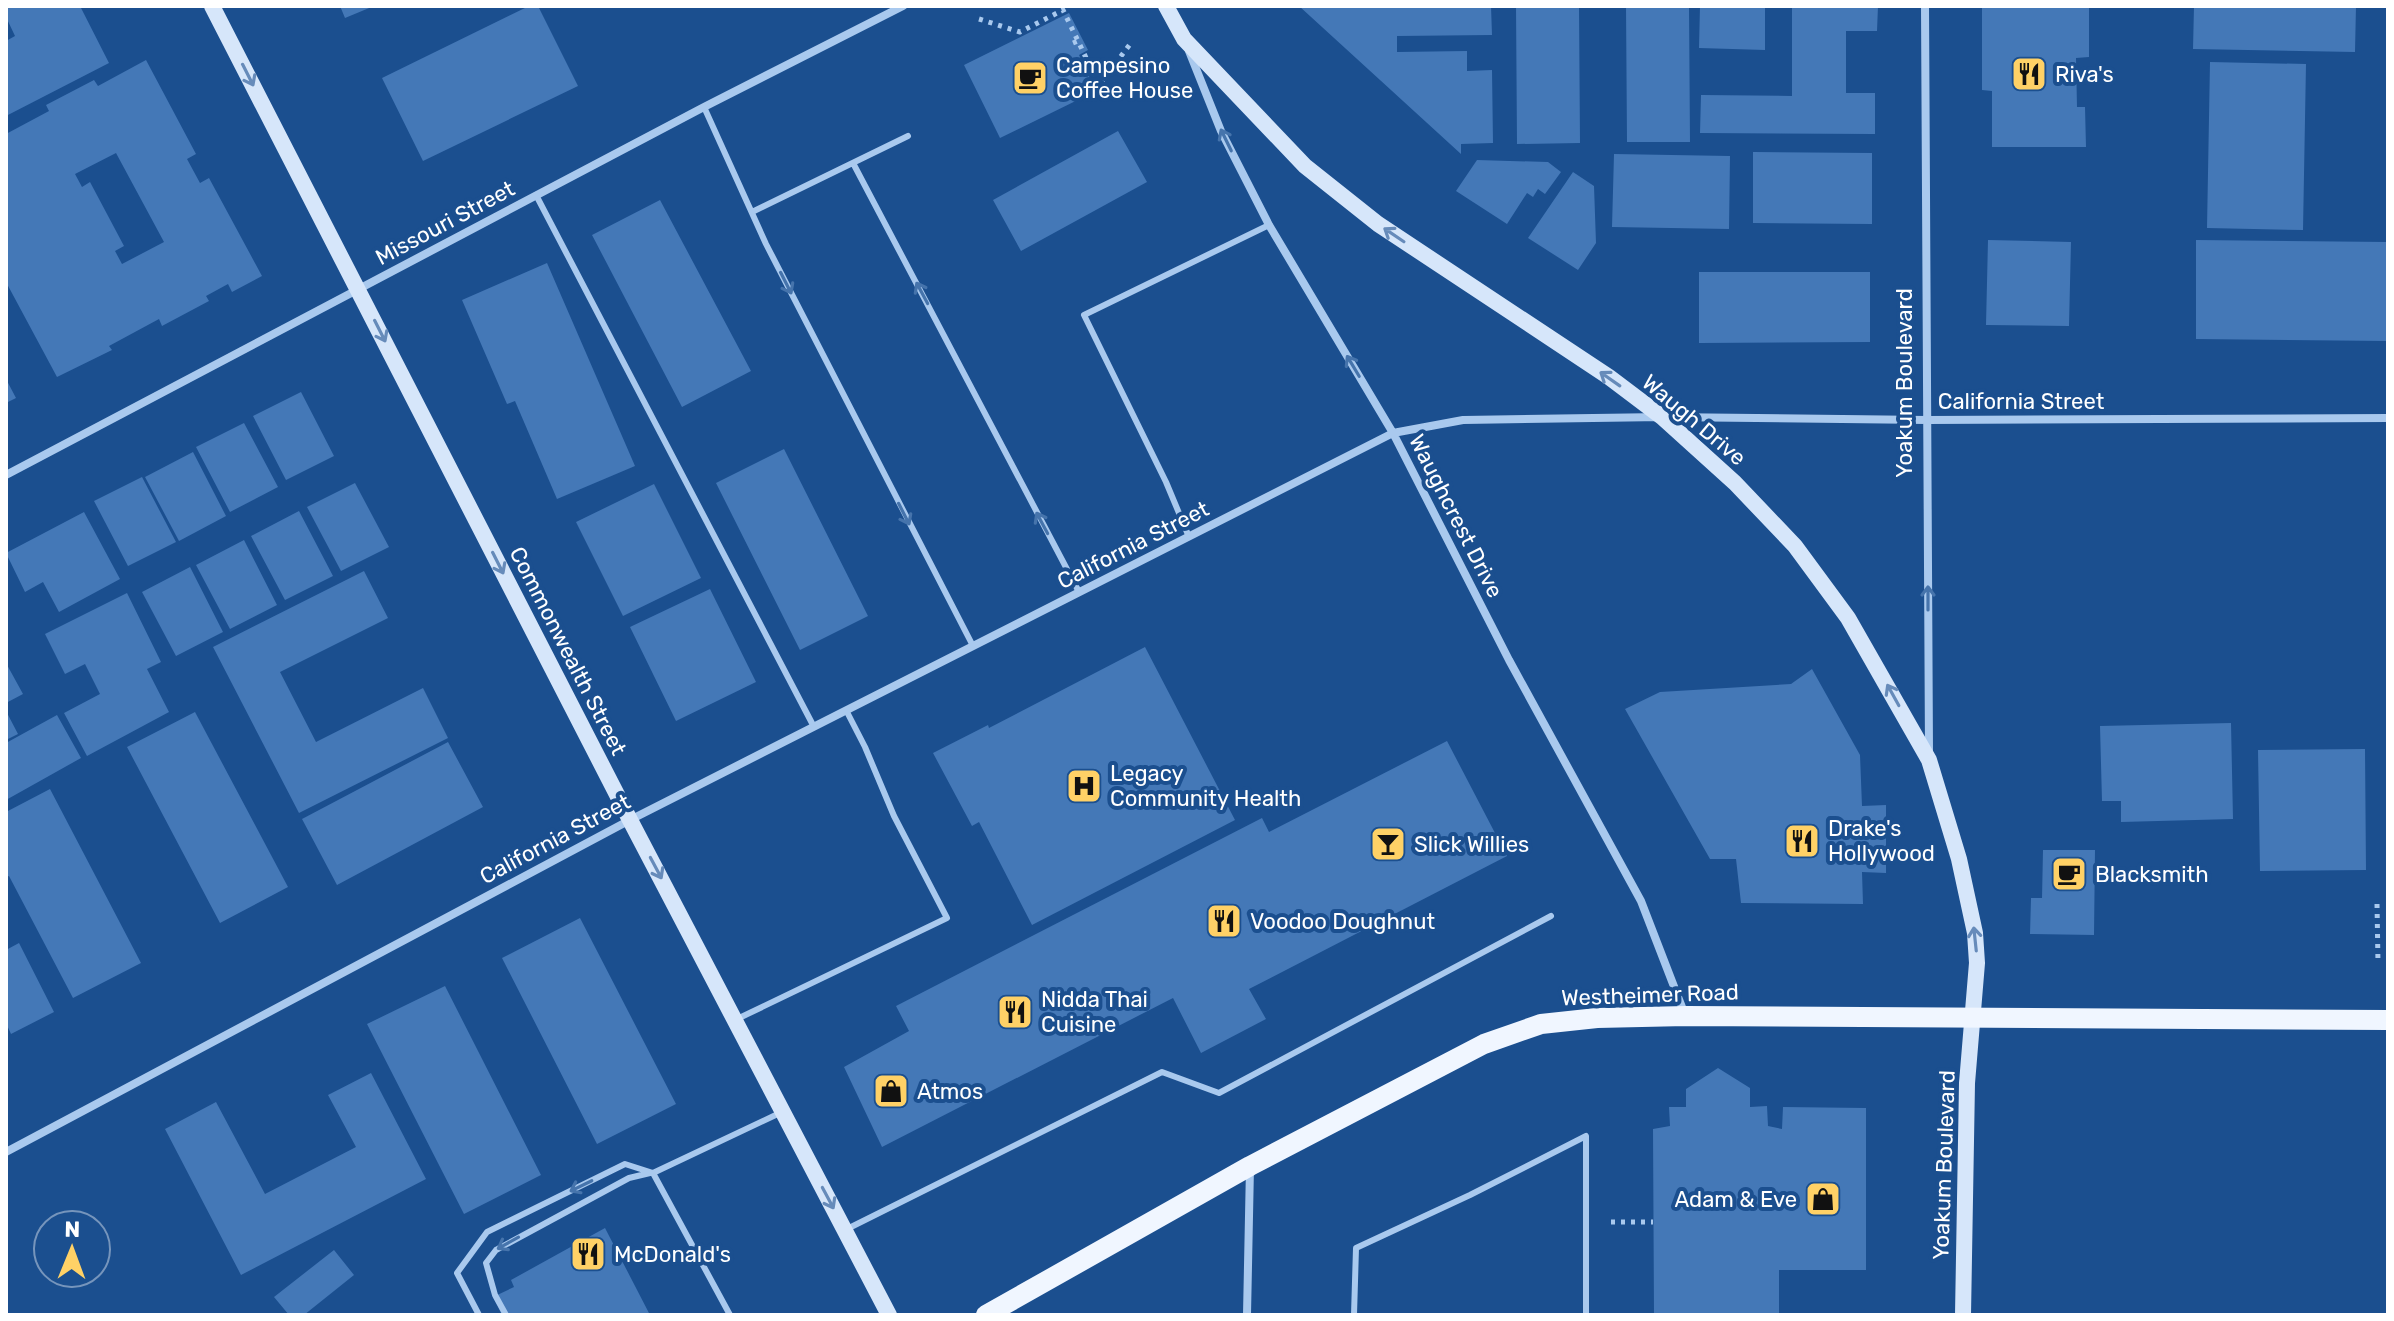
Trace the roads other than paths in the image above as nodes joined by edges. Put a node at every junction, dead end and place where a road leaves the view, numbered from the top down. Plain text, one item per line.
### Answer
1 (212, 6) edge
2 (903, 6) edge
3 (1166, 6) edge
4 (1925, 6) edge
5 (1184, 39) junction
6 (704, 107) junction
7 (908, 136) dead end
8 (853, 163) junction
9 (536, 195) junction
10 (752, 212) junction
11 (1269, 225) junction
12 (358, 289) junction
13 (1662, 417) junction
14 (2388, 418) edge
15 (1927, 420) junction
16 (1393, 433) junction
17 (6, 475) edge
18 (1189, 537) junction
19 (1079, 592) junction
20 (973, 646) junction
21 (846, 710) junction
22 (814, 727) junction
23 (1929, 760) junction
24 (630, 820) junction
25 (1551, 916) dead end
26 (1686, 1016) junction
27 (1973, 1017) junction
28 (735, 1020) junction
29 (2388, 1020) edge
30 (783, 1111) junction
31 (6, 1152) edge
32 (1250, 1166) junction
33 (653, 1173) junction
34 (845, 1230) junction
35 (479, 1315) edge
36 (506, 1315) edge
37 (730, 1315) edge
38 (889, 1315) edge
39 (986, 1315) edge
40 (1247, 1315) edge
41 (1354, 1315) edge
42 (1586, 1315) edge
43 (1963, 1315) edge

1 -> 12 main road, Commonwealth Street
2 - 6 street, Missouri Street
3 - 5 main road, Waugh Drive
4 - 15 street, Yoakum Boulevard
11 -> 5 street, Waughcrest Drive
13 -> 5 main road, Waugh Drive
6 - 9 street, Missouri Street
6 - 10 lane
7 - 8 lane
8 - 10 lane
19 -> 8 lane
9 - 12 street, Missouri Street
9 - 22 lane
10 -> 20 lane
16 -> 11 street, Waughcrest Drive
11 - 18 lane
12 - 17 street, Missouri Street
12 -> 24 main road, Commonwealth Street
13 - 15 street, California Street
13 - 16 street, California Street
23 -> 13 main road, Waugh Drive
14 - 15 street, California Street
23 -> 15 street, Yoakum Boulevard
16 - 18 street, California Street
16 - 26 street, Waughcrest Drive
18 - 19 street, California Street
19 - 20 street, California Street
20 - 21 street, California Street
21 - 22 street, California Street
21 - 28 lane
22 - 24 street, California Street
27 -> 23 main road, Waugh Drive
24 -> 28 main road, Commonwealth Street
24 - 31 street, California Street
25 - 34 lane
26 - 27 main road, Westheimer Road
26 - 32 main road, Westheimer Road
27 - 29 main road, Westheimer Road
27 - 43 main road, Yoakum Boulevard
28 - 30 main road, Commonwealth Street
30 - 33 lane
30 -> 34 main road, Commonwealth Street
32 - 39 main road, Westheimer Road
32 - 40 street
33 -> 35 lane
33 -> 36 lane
33 - 37 lane
34 - 38 main road, Commonwealth Street
41 - 42 lane

